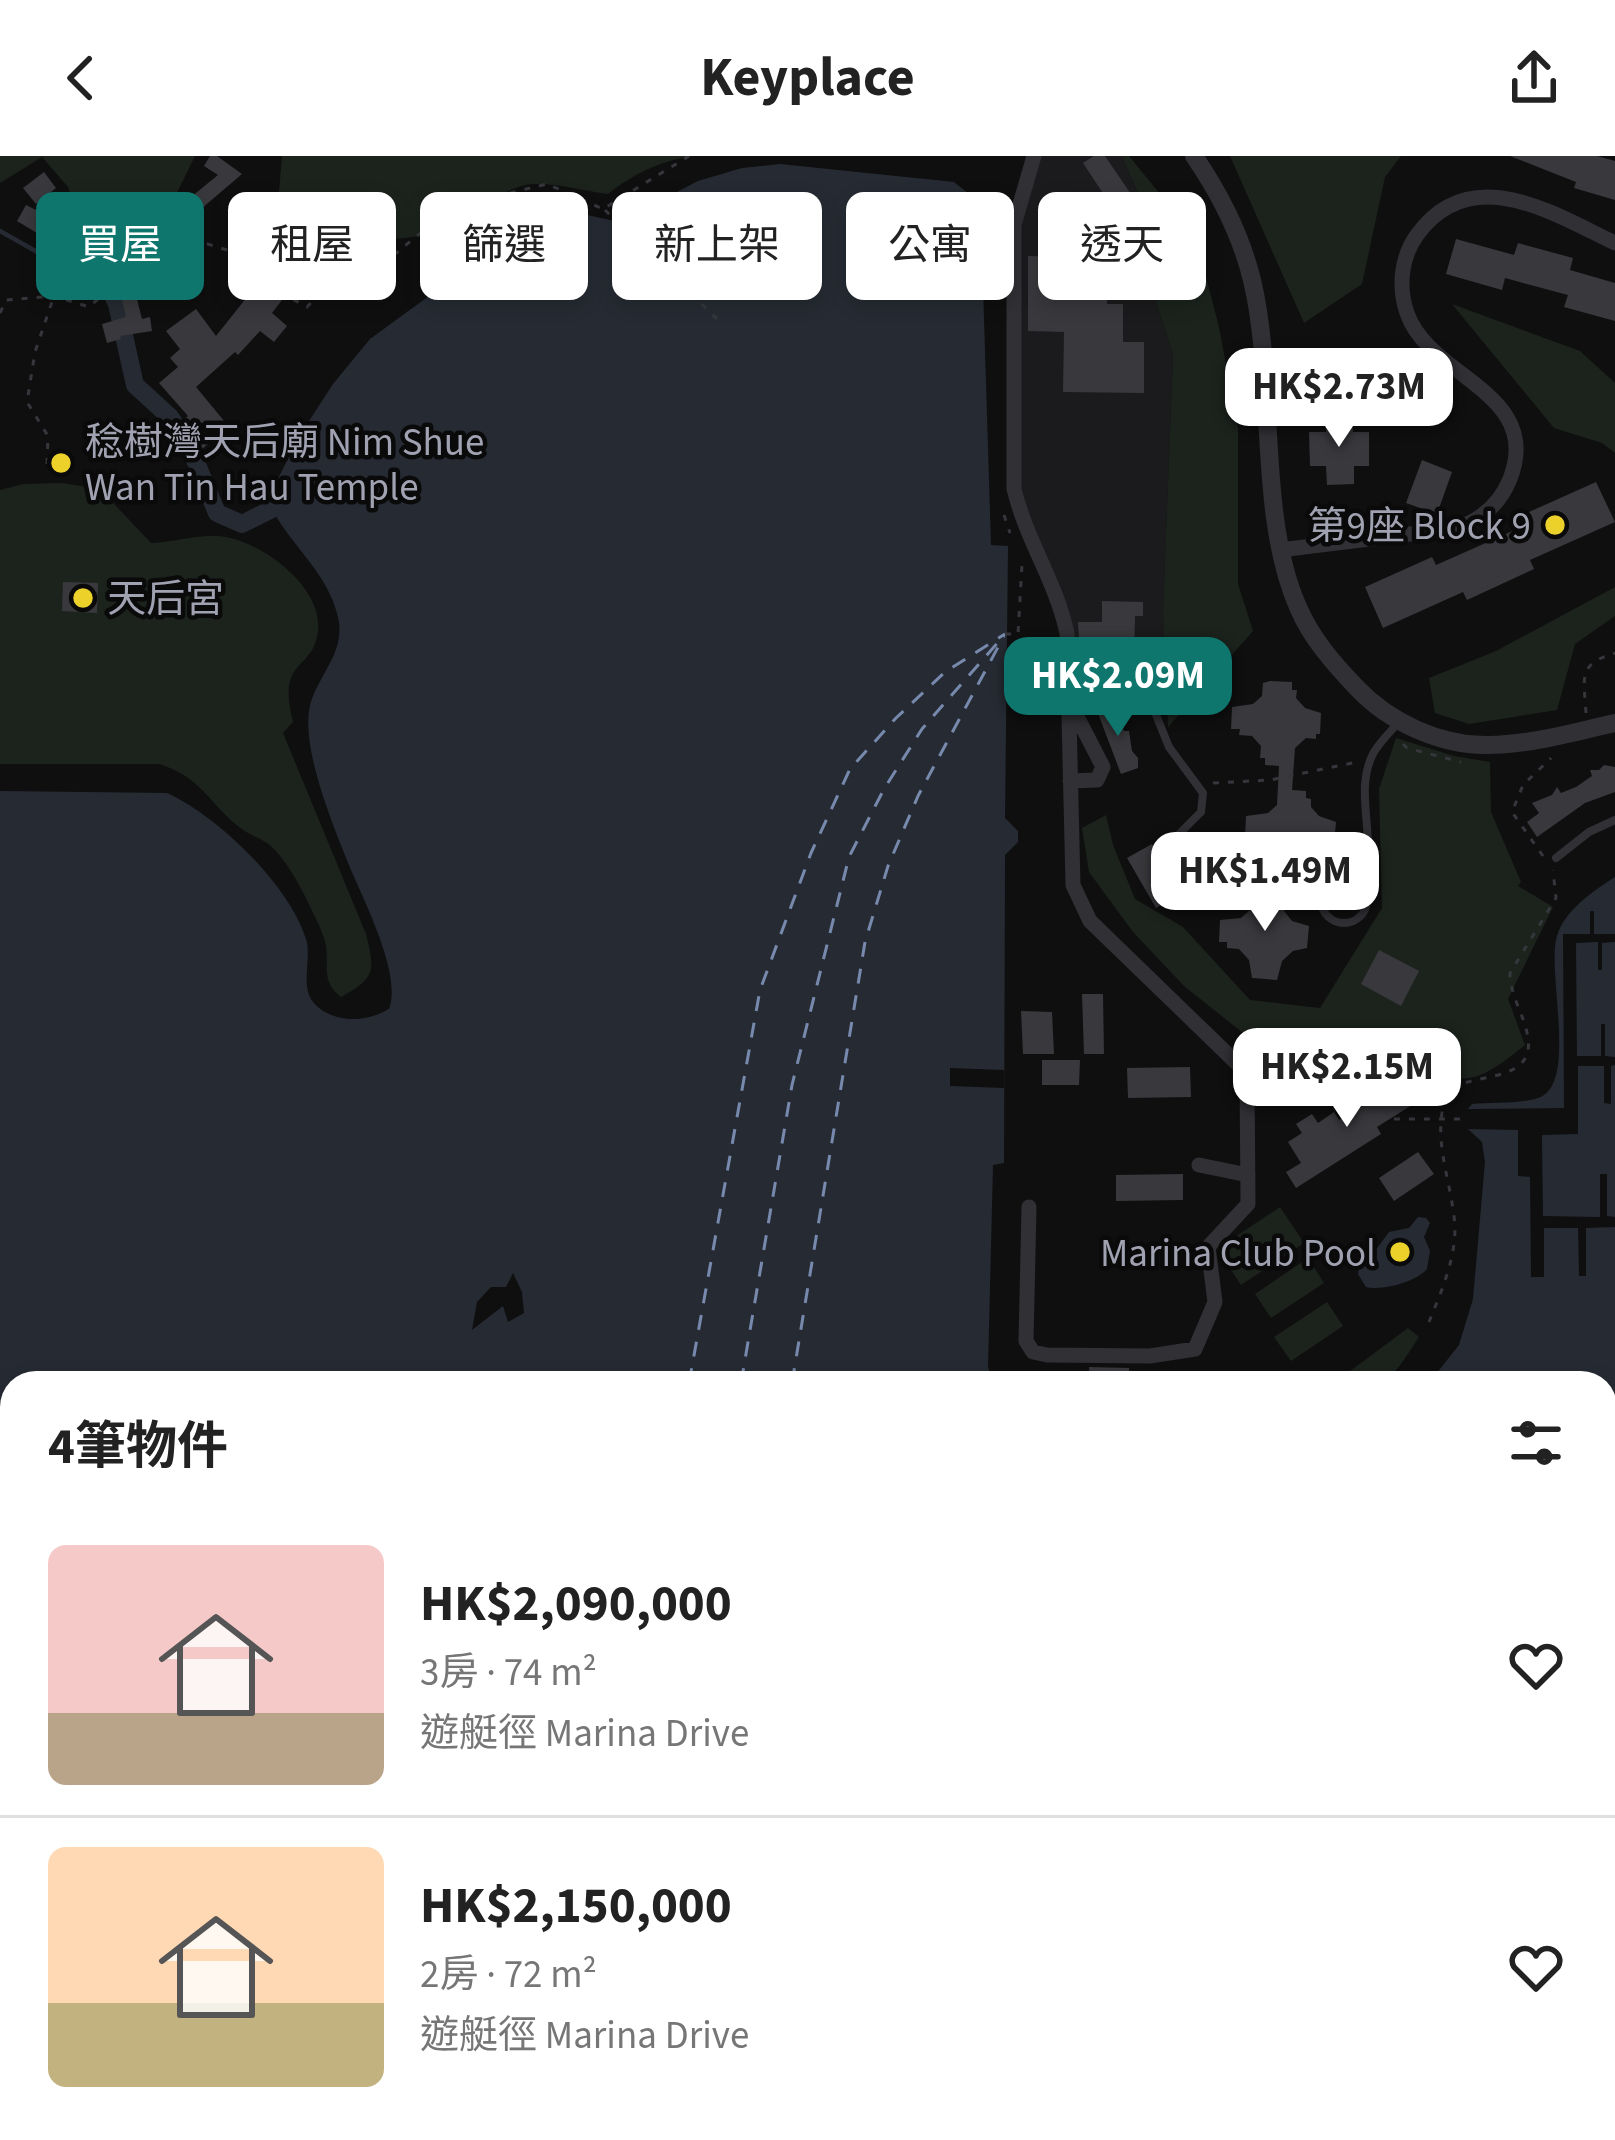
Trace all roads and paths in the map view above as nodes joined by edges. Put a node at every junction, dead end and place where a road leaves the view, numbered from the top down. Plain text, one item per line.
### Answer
1 (689, 156) edge
2 (1034, 156) edge
3 (1194, 156) edge
4 (604, 209) junction
5 (204, 243) edge
6 (1615, 243) edge
7 (36, 298) edge
8 (53, 300) edge
9 (67, 300) edge
10 (97, 300) edge
11 (0, 313) edge
12 (717, 319) dead end
13 (47, 464) dead end
14 (1280, 550) junction
15 (1615, 653) edge
16 (1068, 675) junction
17 (1069, 700) junction
18 (1607, 718) edge
19 (1395, 726) junction
20 (1556, 754) dead end
21 (1371, 760) junction
22 (1472, 761) dead end
23 (1070, 781) junction
24 (1198, 784) junction
25 (1615, 820) edge
26 (1166, 847) dead end
27 (1556, 857) dead end
28 (1360, 883) junction
29 (1247, 1073) junction
30 (1292, 1078) joint
31 (1440, 1118) junction
32 (1468, 1119) dead end
33 (1199, 1165) dead end
34 (1248, 1175) junction
35 (1029, 1207) dead end
36 (1429, 1322) dead end

1 - 4 path
2 - 16 street
3 - 14 street
4 - 5 path
4 - 12 path
6 - 14 street
7 - 11 path
8 - 13 path
9 - 10 path
14 - 19 street
15 - 18 path
16 - 17 street
16 - 24 lane
17 - 23 street
17 - 23 street
18 - 19 street
19 - 21 lane
19 - 22 path
20 - 31 path
21 - 24 path
21 - 28 lane
23 - 29 street
24 - 26 lane
25 - 27 lane
28 - 28 lane
29 - 30 lane
29 - 34 street
30 - 31 path
31 - 32 path
31 - 36 path
33 - 34 street
34 - 35 street

